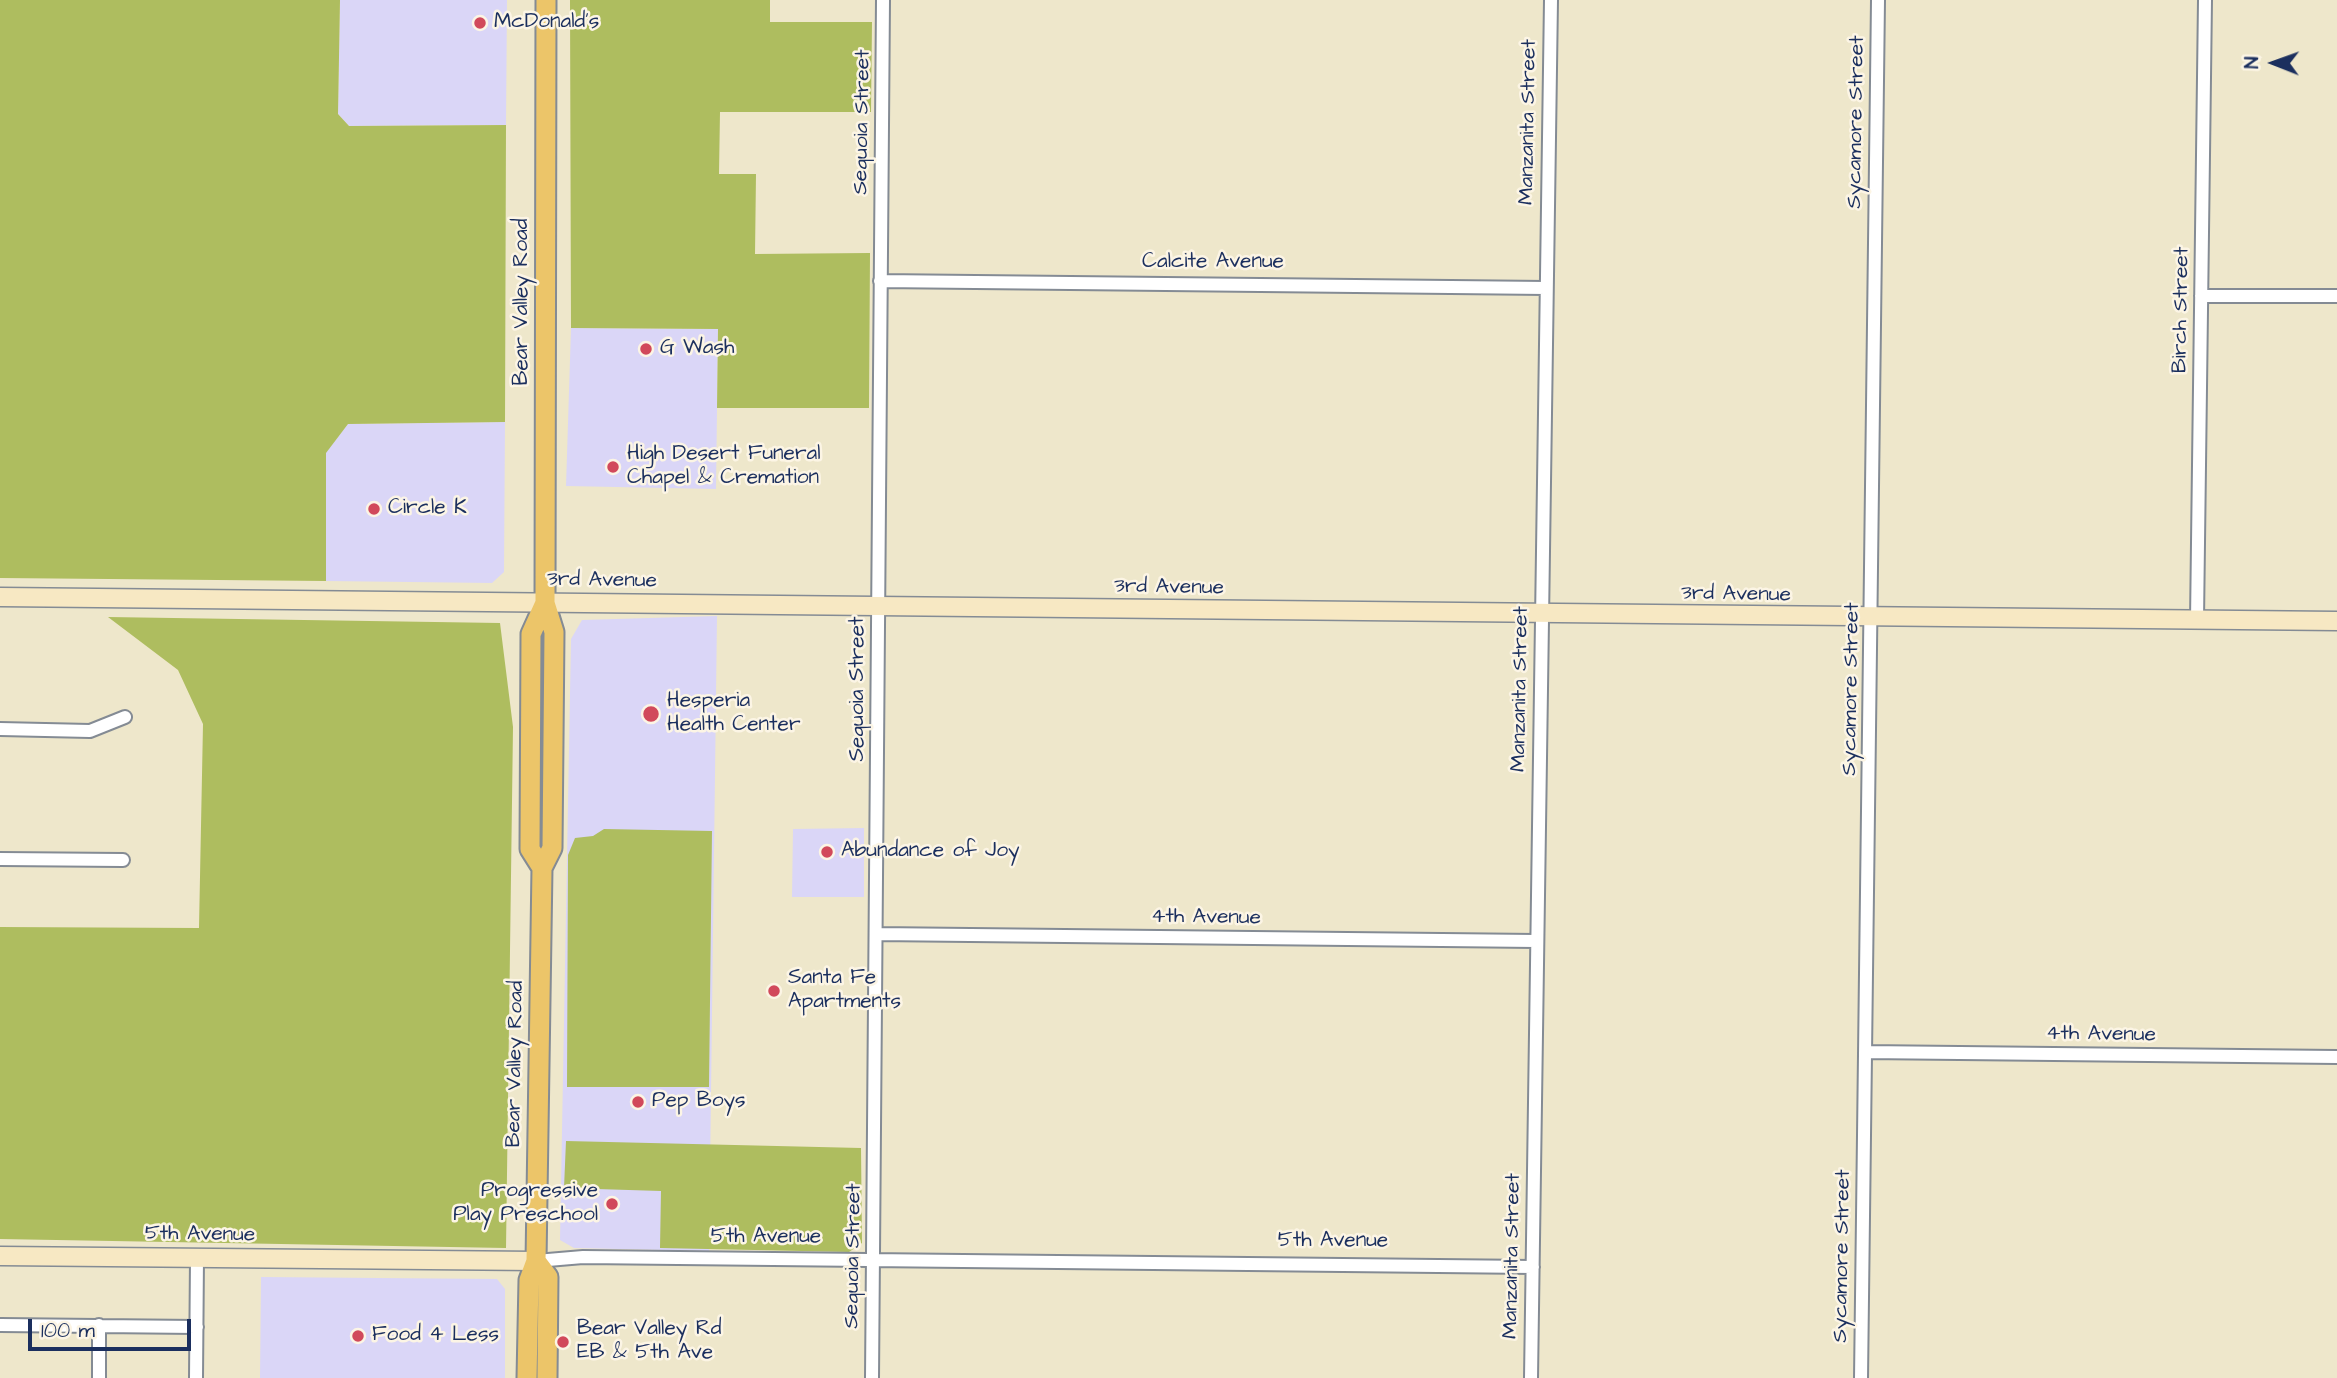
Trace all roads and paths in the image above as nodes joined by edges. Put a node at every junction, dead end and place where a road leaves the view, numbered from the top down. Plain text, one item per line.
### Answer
1 (546, 0) edge
2 (884, 0) edge
3 (1550, 0) edge
4 (1878, 0) edge
5 (2205, 0) edge
6 (880, 281) junction
7 (1546, 288) junction
8 (2201, 296) junction
9 (2337, 296) edge
10 (0, 597) edge
11 (545, 603) junction
12 (878, 607) junction
13 (1541, 615) junction
14 (1872, 619) junction
15 (2197, 620) junction
16 (2337, 621) edge
17 (125, 717) dead end
18 (0, 729) edge
19 (0, 859) edge
20 (123, 860) dead end
21 (876, 934) junction
22 (1536, 941) junction
23 (1865, 1052) junction
24 (2337, 1057) edge
25 (0, 1256) edge
26 (197, 1258) junction
27 (536, 1261) junction
28 (873, 1261) junction
29 (1532, 1267) junction
30 (0, 1325) edge
31 (99, 1325) junction
32 (197, 1328) junction
33 (99, 1378) edge
34 (196, 1378) edge
35 (527, 1378) edge
36 (547, 1378) edge
37 (872, 1378) edge
38 (1531, 1378) edge
39 (1861, 1378) edge

1 - 11 main road, Bear Valley Road
2 - 6 street, Sequoia Street
3 - 7 street, Manzanita Street
4 - 14 street, Sycamore Street
5 - 8 street, Birch Street
6 - 7 street, Calcite Avenue
6 - 12 street, Sequoia Street
7 - 13 street, Manzanita Street
8 - 9 street
8 - 15 street, Birch Street
10 - 11 street, 3rd Avenue
11 - 12 street, 3rd Avenue
11 - 27 main road, Bear Valley Road
12 - 13 street, 3rd Avenue
12 - 21 street, Sequoia Street
13 - 14 street, 3rd Avenue
13 - 22 street, Manzanita Street
14 - 15 street, 3rd Avenue
14 - 23 street, Sycamore Street
15 - 16 street, 3rd Avenue
17 - 18 street
19 - 20 street
21 - 22 street, 4th Avenue
21 - 28 street, Sequoia Street
22 - 29 street, Manzanita Street
23 - 24 street, 4th Avenue
23 - 39 street, Sycamore Street
25 - 26 street, 5th Avenue
26 - 27 street, 5th Avenue
26 - 32 street
27 - 28 street, 5th Avenue
27 - 35 main road, Bear Valley Road
27 - 36 main road, Bear Valley Road
28 - 29 street, 5th Avenue
28 - 37 street, Sequoia Street
29 - 38 street, Manzanita Street
30 - 31 street
31 - 32 street
31 - 33 street
32 - 34 street

